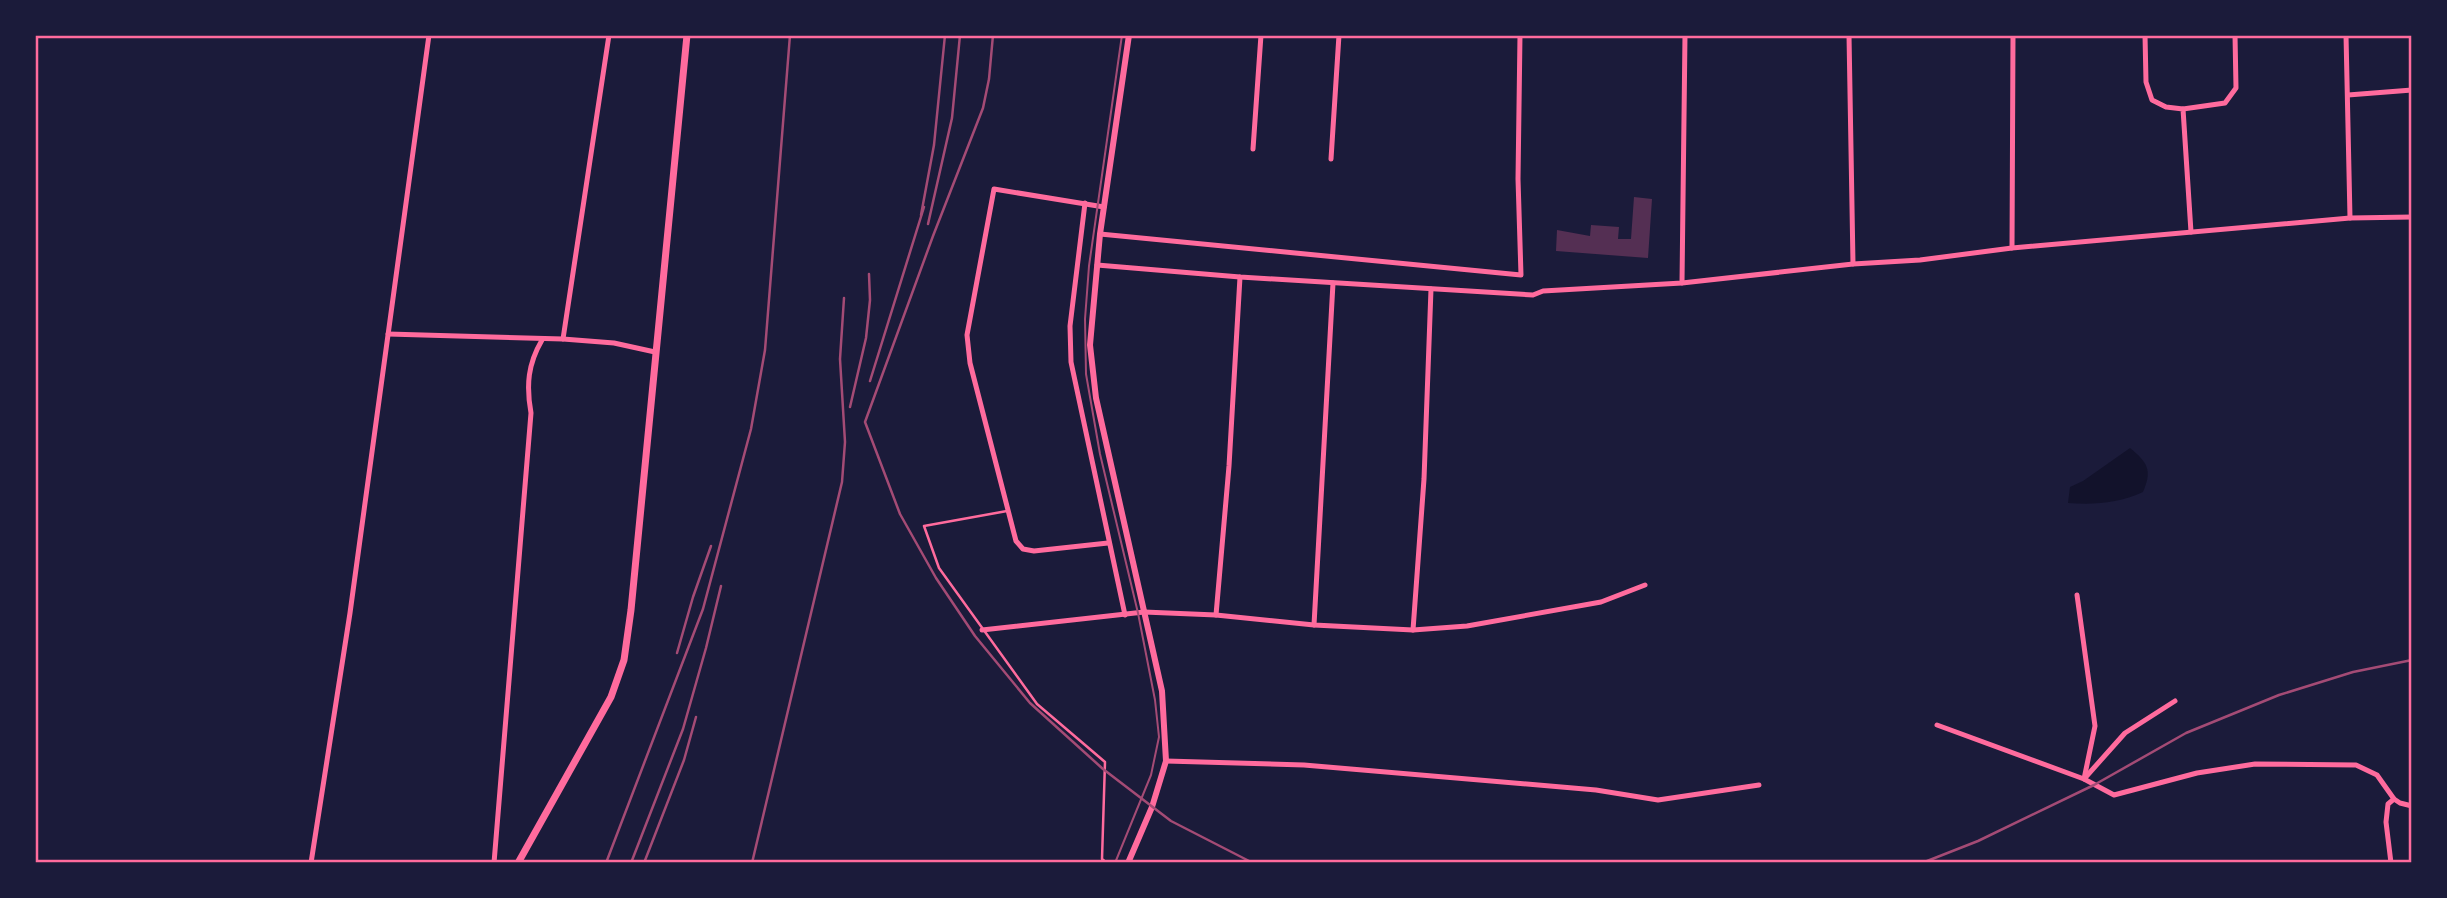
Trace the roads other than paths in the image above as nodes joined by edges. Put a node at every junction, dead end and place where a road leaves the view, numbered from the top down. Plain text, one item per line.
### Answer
1 (429, 35) edge
2 (609, 35) edge
3 (687, 35) edge
4 (1129, 35) edge
5 (1261, 35) edge
6 (1339, 35) edge
7 (1520, 35) edge
8 (1685, 35) edge
9 (1849, 35) edge
10 (2013, 35) edge
11 (2145, 35) edge
12 (2235, 35) edge
13 (2346, 35) edge
14 (2412, 90) edge
15 (2348, 95) junction
16 (2183, 109) junction
17 (1253, 149) dead end
18 (1331, 159) dead end
19 (1084, 203) junction
20 (1104, 207) junction
21 (2412, 217) edge
22 (2350, 219) junction
23 (2191, 232) junction
24 (1100, 234) junction
25 (2012, 248) junction
26 (1853, 264) junction
27 (1097, 265) junction
28 (1240, 277) junction
29 (1333, 283) junction
30 (1682, 283) junction
31 (1430, 289) junction
32 (388, 334) junction
33 (563, 339) junction
34 (542, 340) junction
35 (655, 352) junction
36 (1008, 511) junction
37 (1108, 543) junction
38 (1645, 585) dead end
39 (2077, 595) dead end
40 (1144, 612) junction
41 (1125, 615) junction
42 (1216, 615) junction
43 (1314, 625) junction
44 (982, 630) junction
45 (1413, 630) junction
46 (2175, 701) dead end
47 (1937, 725) dead end
48 (1166, 761) junction
49 (2084, 779) junction
50 (1759, 785) dead end
51 (2394, 799) junction
52 (2412, 806) edge
53 (311, 863) edge
54 (494, 863) edge
55 (518, 863) edge
56 (1107, 863) edge
57 (1128, 863) edge
58 (2391, 863) edge

1 - 32 street
2 - 33 street
3 - 35 main road
4 - 20 street
5 - 17 street
6 - 18 street
7 - 24 street
8 - 30 street
9 - 26 street
10 - 25 street
11 - 16 street
12 - 16 street
13 - 15 street
14 - 15 street
15 - 22 street
16 - 23 street
19 - 20 street
19 - 36 street
19 - 37 street
20 - 24 street
21 - 22 street
22 - 23 street
23 - 25 street
24 - 27 street
25 - 26 street
26 - 30 street
27 - 28 street
27 - 40 street
28 - 29 street
28 - 42 street
29 - 31 street
29 - 43 street
30 - 31 street
31 - 45 street
32 - 34 street
32 - 53 street
33 - 34 street
33 - 35 street
34 - 54 street
35 - 55 main road
36 - 37 street
36 - 44 lane
37 - 41 street
38 - 45 street
39 - 49 street
40 - 41 street
40 - 42 street
40 - 48 street
41 - 44 street
42 - 43 street
43 - 45 street
44 - 56 lane
46 - 49 street
47 - 49 street
48 - 50 street
48 - 57 street
49 - 51 street
51 - 52 street
51 - 58 street

